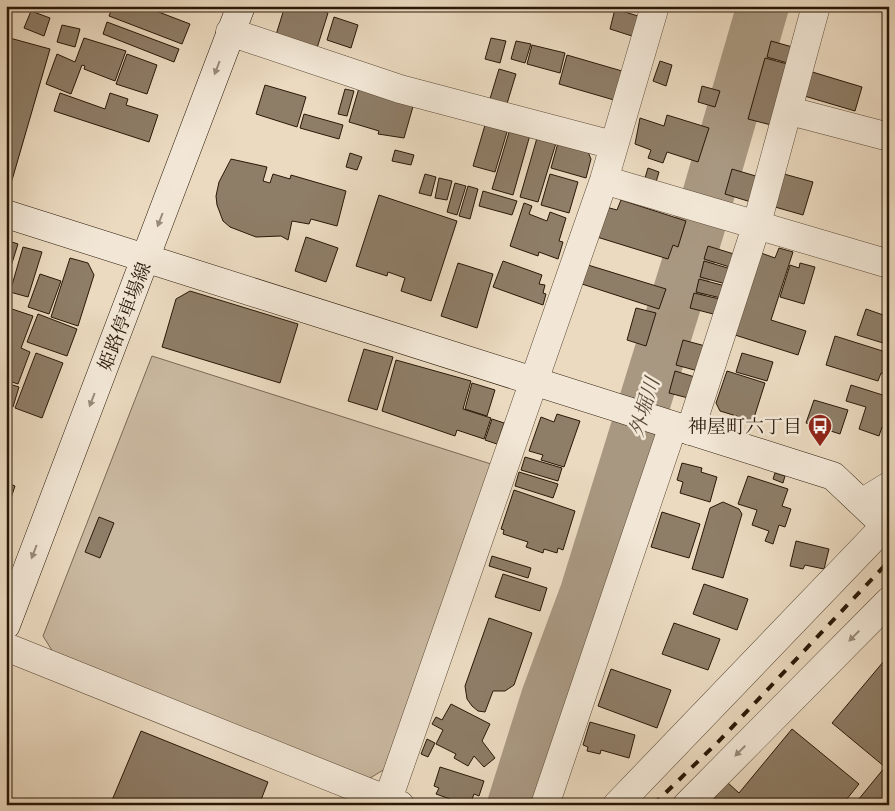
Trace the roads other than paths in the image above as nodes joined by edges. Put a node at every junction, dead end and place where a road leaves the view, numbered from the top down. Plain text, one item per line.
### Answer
1 (240, 6) edge
2 (655, 6) edge
3 (816, 6) edge
4 (230, 32) junction
5 (790, 111) junction
6 (889, 137) edge
7 (613, 145) junction
8 (604, 180) junction
9 (6, 214) edge
10 (756, 227) junction
11 (146, 257) junction
12 (889, 264) edge
13 (534, 380) junction
14 (681, 428) junction
15 (889, 486) edge
16 (863, 502) junction
17 (887, 528) edge
18 (889, 601) edge
19 (6, 625) edge
20 (6, 647) edge
21 (392, 803) edge
22 (545, 805) edge
23 (617, 805) edge
24 (687, 805) edge

1 - 4 street, 姫路停車場線
2 - 7 street
3 - 5 street
4 - 7 street
4 -> 11 street, 姫路停車場線
5 - 6 street
5 - 10 street
7 - 8 street
8 - 10 street
8 - 13 street
9 - 11 street
10 - 12 street
10 - 14 street
11 - 13 street
11 -> 19 street, 姫路停車場線
13 - 14 street
13 - 21 street
14 - 16 street
14 - 22 street
15 - 16 street
16 - 17 street
17 - 23 street
18 -> 24 street
20 - 21 street

